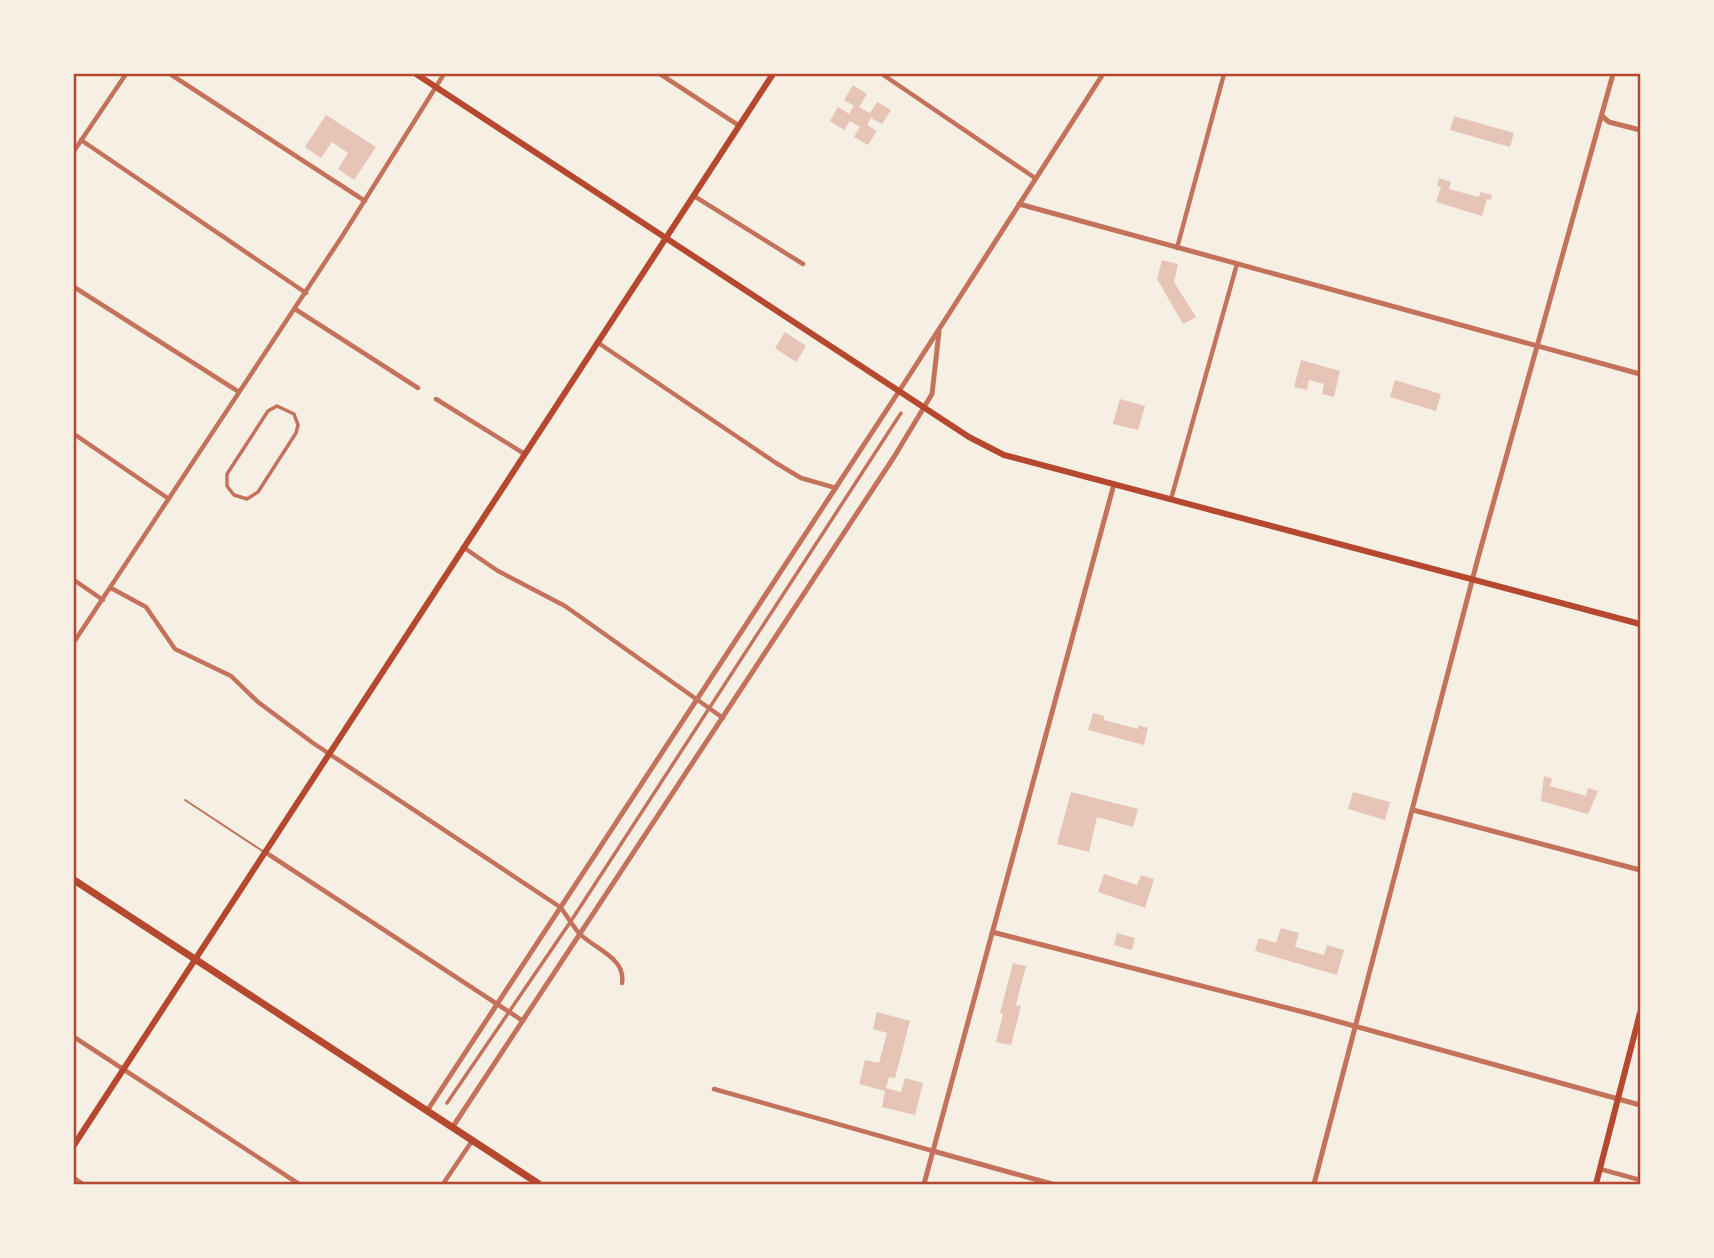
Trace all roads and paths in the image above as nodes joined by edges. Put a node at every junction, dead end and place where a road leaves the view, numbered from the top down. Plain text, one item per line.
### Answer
1 (126, 74) edge
2 (170, 74) edge
3 (416, 74) edge
4 (444, 74) edge
5 (660, 74) edge
6 (772, 74) edge
7 (882, 74) edge
8 (1103, 74) edge
9 (1224, 74) edge
10 (1613, 74) edge
11 (437, 88) junction
12 (1602, 116) junction
13 (738, 125) junction
14 (1640, 130) edge
15 (81, 140) junction
16 (74, 151) edge
17 (1035, 178) junction
18 (693, 195) junction
19 (365, 201) junction
20 (1019, 204) junction
21 (666, 235) junction
22 (1177, 248) junction
23 (803, 264) dead end
24 (1237, 264) junction
25 (74, 287) edge
26 (306, 293) junction
27 (295, 309) junction
28 (939, 328) junction
29 (596, 341) junction
30 (1537, 346) junction
31 (1640, 374) edge
32 (418, 388) dead end
33 (900, 390) junction
34 (239, 393) junction
35 (436, 399) dead end
36 (924, 407) junction
37 (901, 413) dead end
38 (265, 414) joint
39 (74, 434) edge
40 (523, 453) junction
41 (1114, 484) junction
42 (835, 488) junction
43 (169, 499) junction
44 (1171, 499) junction
45 (463, 547) junction
46 (1473, 579) junction
47 (74, 580) edge
48 (111, 588) junction
49 (103, 600) junction
50 (1640, 625) edge
51 (74, 642) edge
52 (695, 699) junction
53 (709, 709) junction
54 (723, 718) junction
55 (329, 754) junction
56 (185, 800) dead end
57 (1413, 810) junction
58 (265, 852) junction
59 (1640, 870) edge
60 (74, 880) edge
61 (560, 906) junction
62 (571, 921) junction
63 (992, 932) junction
64 (580, 934) junction
65 (194, 961) junction
66 (622, 983) dead end
67 (498, 1005) junction
68 (508, 1011) junction
69 (1640, 1013) edge
70 (524, 1022) junction
71 (1356, 1027) junction
72 (74, 1037) edge
73 (123, 1070) junction
74 (714, 1089) dead end
75 (1617, 1099) junction
76 (446, 1103) dead end
77 (1640, 1105) edge
78 (427, 1111) junction
79 (452, 1128) junction
80 (472, 1141) junction
81 (74, 1145) edge
82 (933, 1151) junction
83 (1600, 1169) junction
84 (74, 1178) edge
85 (1640, 1180) edge
86 (83, 1185) edge
87 (299, 1185) edge
88 (443, 1185) edge
89 (539, 1185) edge
90 (924, 1185) edge
91 (1052, 1185) edge
92 (1314, 1185) edge
93 (1596, 1185) edge

1 - 15 street
2 - 19 street
3 - 11 main road
4 - 11 street
5 - 13 street
6 - 13 main road
7 - 17 street
8 - 17 street
9 - 22 street
10 - 12 street
11 - 19 street
11 - 21 main road
12 - 14 street
12 - 30 street
13 - 18 main road
15 - 16 street
15 - 26 street
17 - 20 street
18 - 21 main road
18 - 23 street
19 - 26 street
20 - 22 street
20 - 28 street
21 - 29 main road
21 - 33 main road
22 - 24 street
24 - 30 street
24 - 44 street
25 - 34 street
26 - 27 street
27 - 32 street
27 - 34 street
28 - 33 street
28 - 36 street
29 - 40 main road
29 - 42 street
30 - 31 street
30 - 46 street
33 - 36 main road
33 - 42 street
34 - 43 street
35 - 40 street
36 - 41 main road
36 - 54 street
37 - 53 street
38 - 38 street
39 - 43 street
40 - 45 main road
41 - 44 main road
41 - 63 street
42 - 52 street
43 - 48 street
44 - 46 main road
45 - 52 street
45 - 55 main road
46 - 50 main road
46 - 57 street
47 - 49 street
48 - 49 street
48 - 55 street
49 - 51 street
52 - 53 street
52 - 61 street
53 - 54 street
53 - 62 street
54 - 64 street
55 - 58 main road
55 - 61 street
56 - 58 lane
57 - 59 street
57 - 71 street
58 - 65 main road
58 - 67 street
60 - 65 main road
61 - 62 street
61 - 67 street
62 - 64 street
62 - 68 street
63 - 71 street
63 - 82 street
64 - 66 street
64 - 70 street
65 - 73 main road
65 - 78 main road
67 - 68 street
67 - 78 street
68 - 70 street
68 - 76 street
69 - 75 main road
70 - 79 street
71 - 75 street
71 - 92 street
72 - 73 street
73 - 81 main road
73 - 87 street
74 - 82 street
75 - 77 street
75 - 83 main road
78 - 79 main road
79 - 80 main road
80 - 88 street
80 - 89 main road
82 - 90 street
82 - 91 street
83 - 85 street
83 - 93 main road
84 - 86 street

